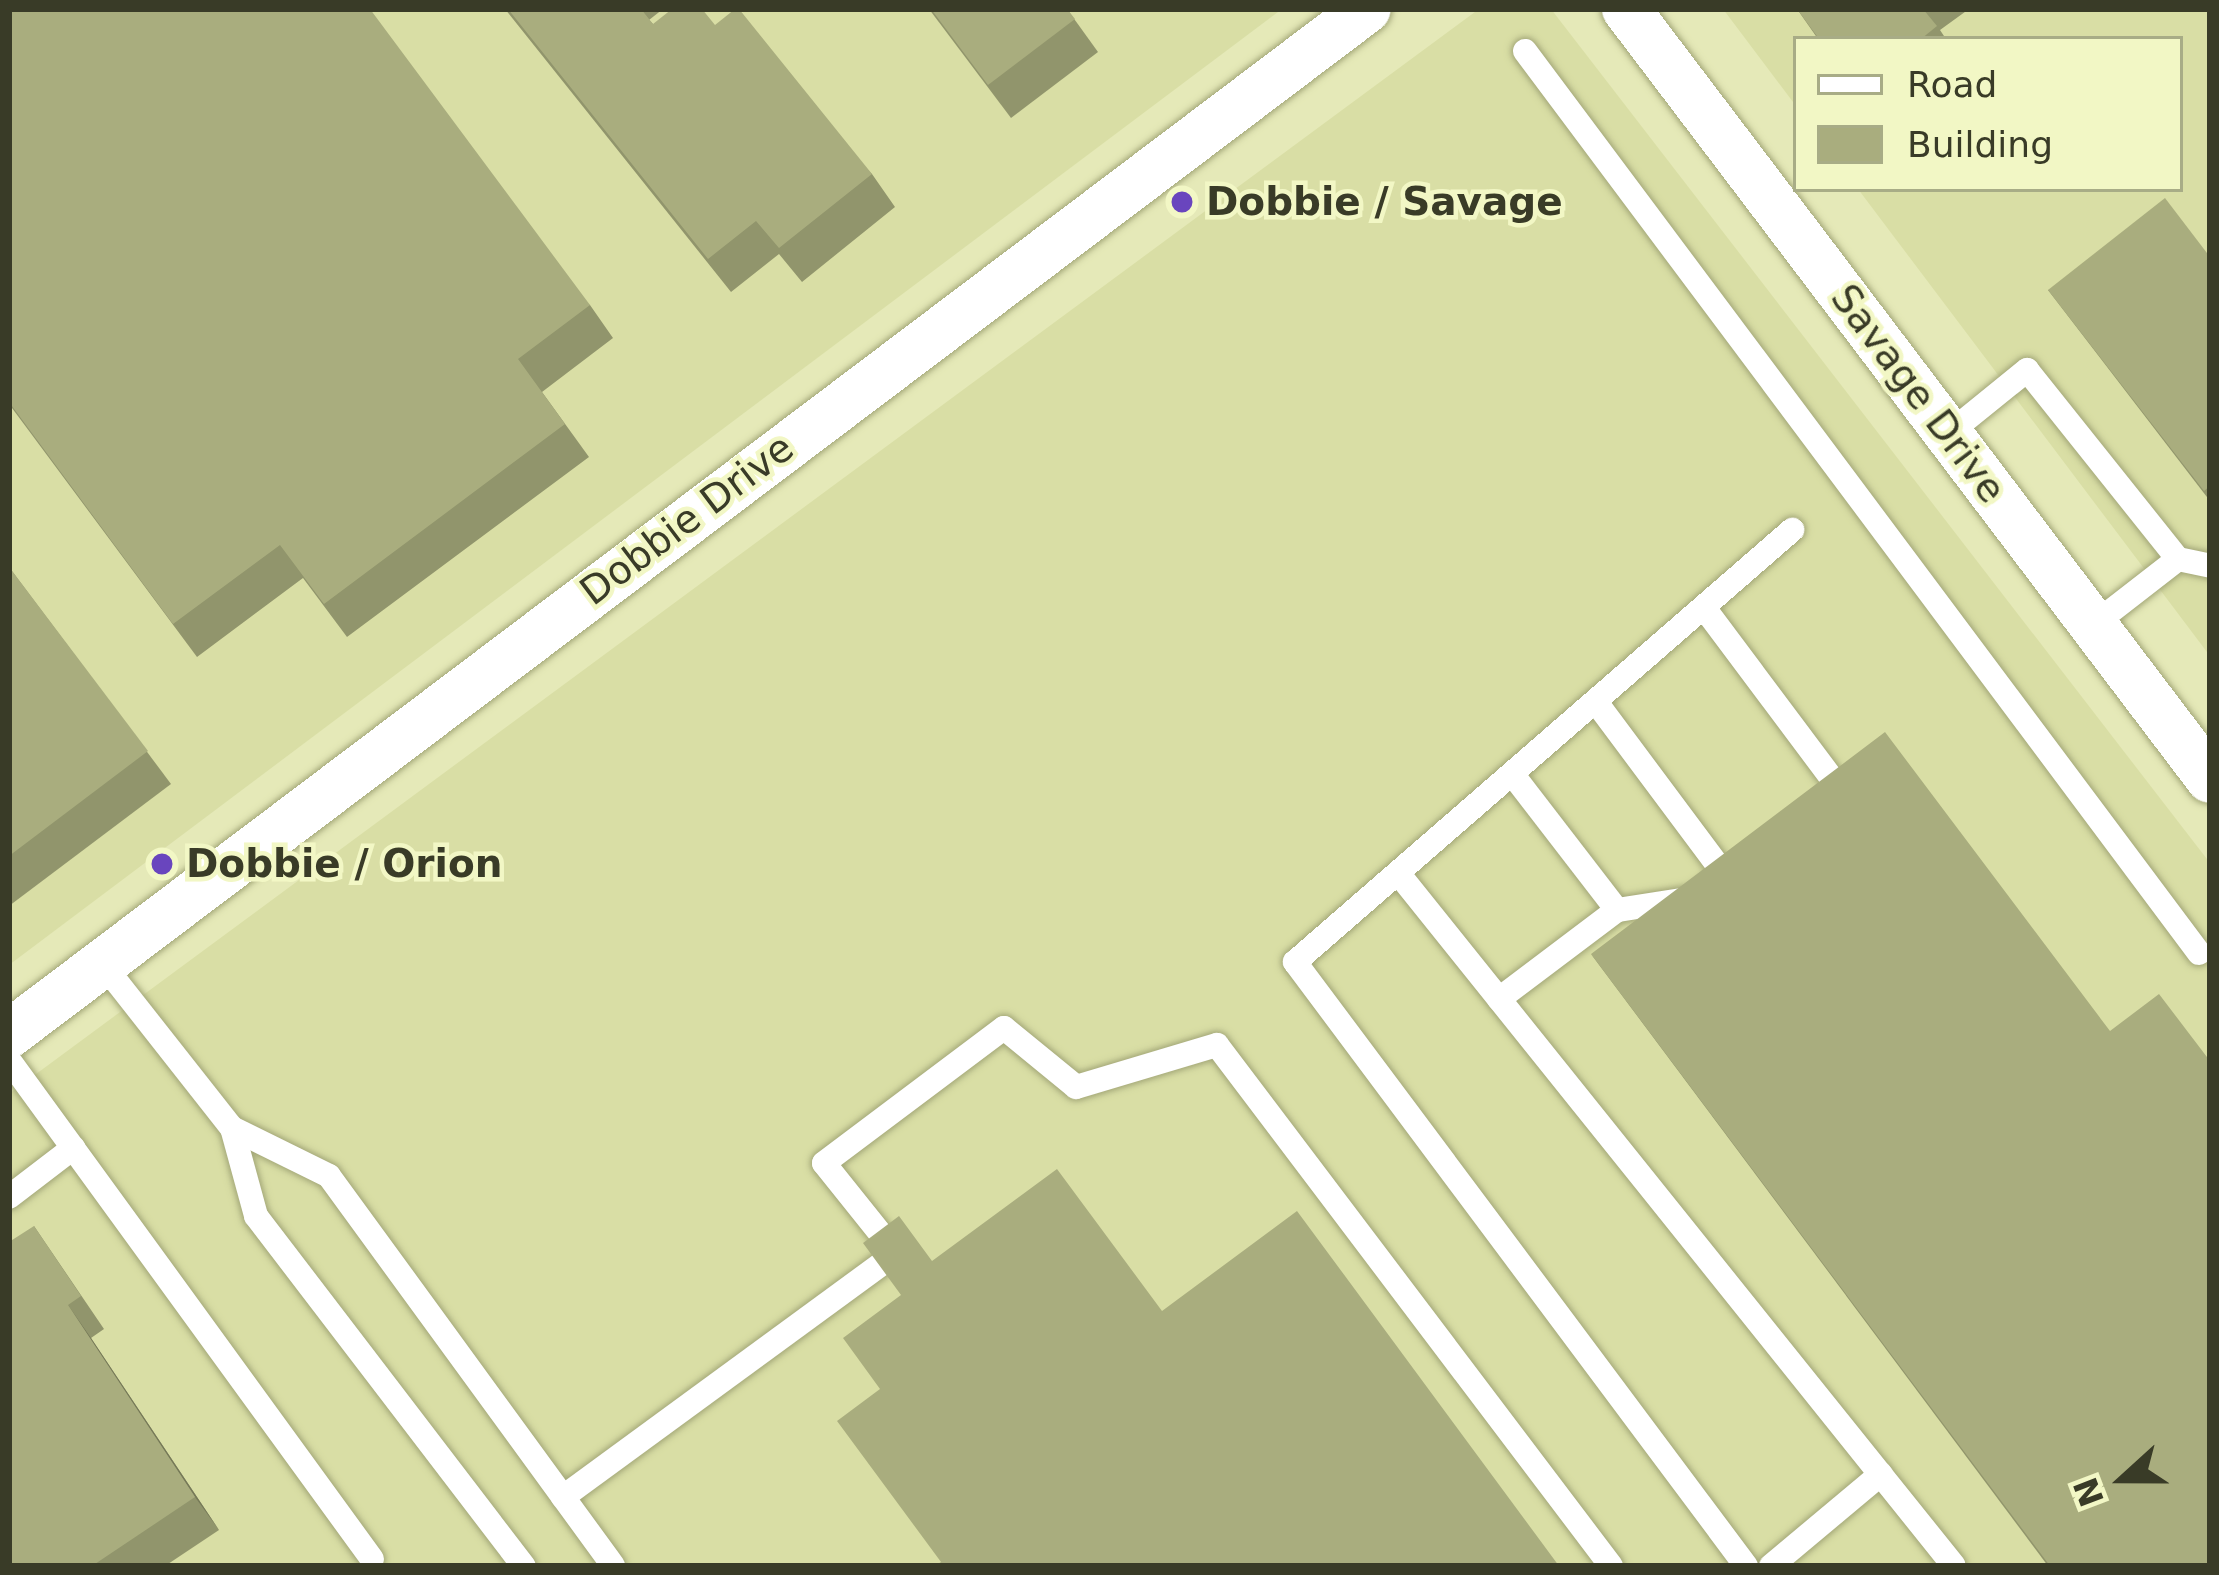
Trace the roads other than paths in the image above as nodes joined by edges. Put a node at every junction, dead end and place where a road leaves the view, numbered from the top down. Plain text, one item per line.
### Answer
1 (1367, 9) edge
2 (1626, 9) edge
3 (1525, 51) dead end
4 (1948, 434) junction
5 (1792, 530) dead end
6 (2178, 559) junction
7 (2210, 566) edge
8 (1705, 608) junction
9 (2093, 626) junction
10 (1596, 702) junction
11 (1513, 775) junction
12 (2210, 779) edge
13 (1838, 787) edge
14 (1398, 873) junction
15 (1617, 910) junction
16 (2199, 953) dead end
17 (102, 963) junction
18 (1499, 1000) junction
19 (9, 1034) edge
20 (9, 1060) edge
21 (232, 1128) junction
22 (74, 1148) junction
23 (9, 1197) edge
24 (1881, 1474) junction
25 (562, 1497) junction
26 (1796, 1545) junction
27 (372, 1558) dead end
28 (524, 1566) edge
29 (614, 1566) edge
30 (1611, 1566) edge
31 (1745, 1566) edge
32 (1771, 1566) edge
33 (1812, 1566) edge
34 (1954, 1566) edge

1 - 17 street, Dobbie Drive
2 - 4 street, Savage Drive
3 - 16 lane
4 - 6 lane
4 - 9 street, Savage Drive
5 - 8 lane
6 - 7 lane
6 - 9 lane
8 - 10 lane
8 - 13 lane
9 - 12 street, Savage Drive
10 - 11 lane
10 - 15 lane
11 - 14 lane
11 - 15 lane
14 - 18 lane
14 - 31 lane
15 - 18 lane
17 - 19 street, Dobbie Drive
17 - 21 lane
18 - 24 lane
20 - 22 lane
21 - 25 lane
21 - 28 lane
22 - 23 lane
22 - 27 lane
24 - 26 lane
24 - 34 lane
25 - 29 lane
25 - 30 lane
26 - 32 lane
26 - 33 lane

